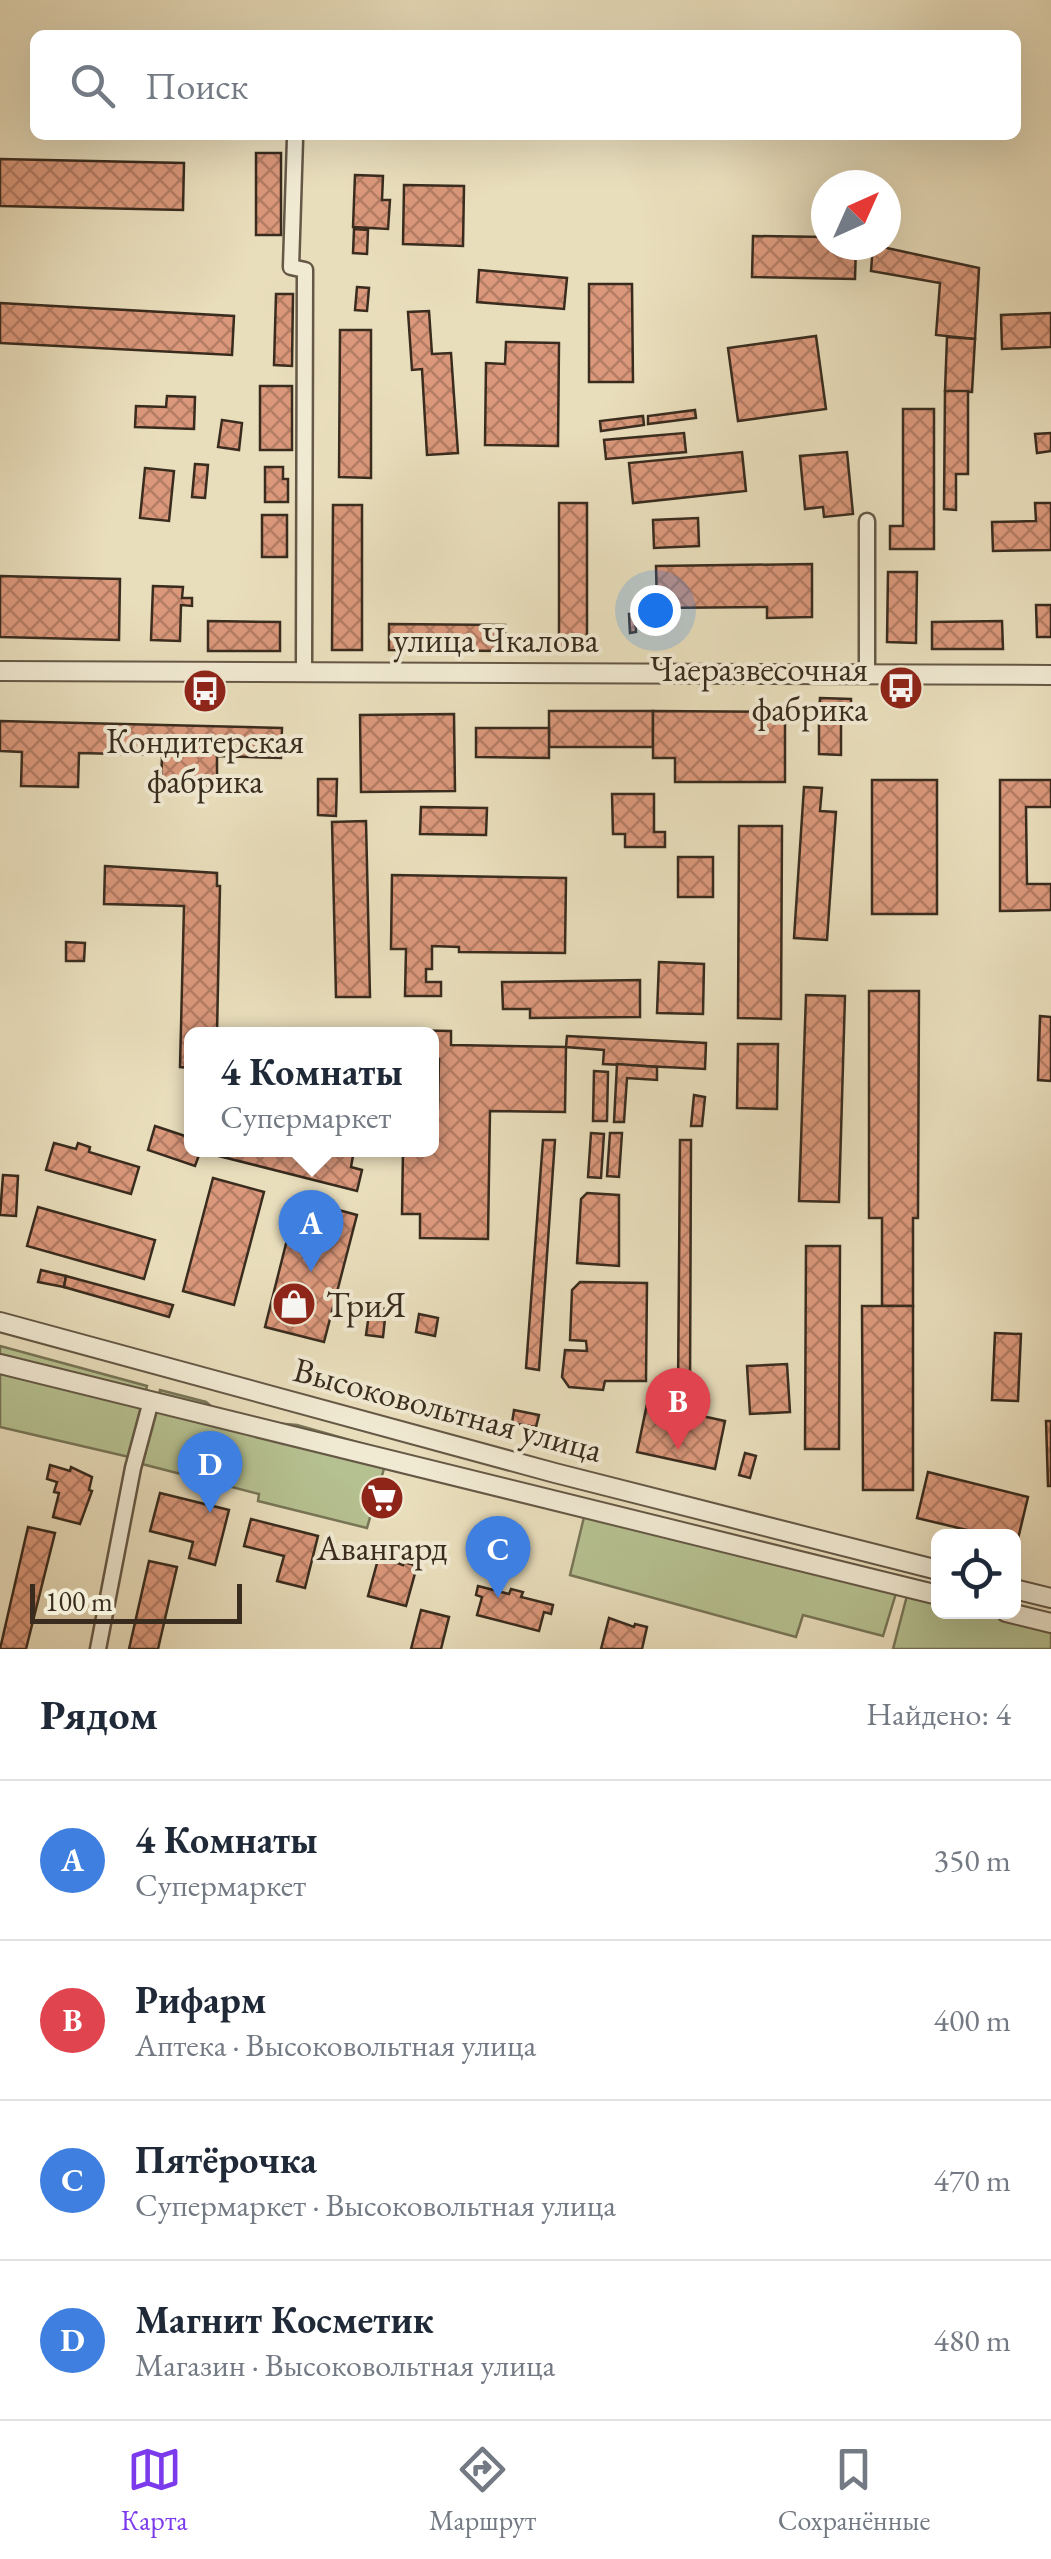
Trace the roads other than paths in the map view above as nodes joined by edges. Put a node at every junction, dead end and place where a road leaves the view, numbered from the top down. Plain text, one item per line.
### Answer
1 (296, 140) edge
2 (867, 521) dead end
3 (0, 671) edge
4 (304, 671) junction
5 (867, 674) junction
6 (1051, 675) edge
7 (0, 1322) edge
8 (0, 1364) edge
9 (150, 1401) junction
10 (931, 1568) edge
11 (1021, 1591) edge
12 (931, 1593) edge
13 (1051, 1598) edge
14 (1021, 1615) edge
15 (1051, 1622) edge
16 (98, 1649) edge

1 - 4 street
2 - 5 street
3 - 4 street, улица Чкалова
4 - 5 street, улица Чкалова
5 - 6 street, улица Чкалова
7 - 10 street, Высоковольтная улица
8 - 9 street, Высоковольтная улица
9 - 12 street, Высоковольтная улица
9 - 16 street
11 - 13 street
14 - 15 street

